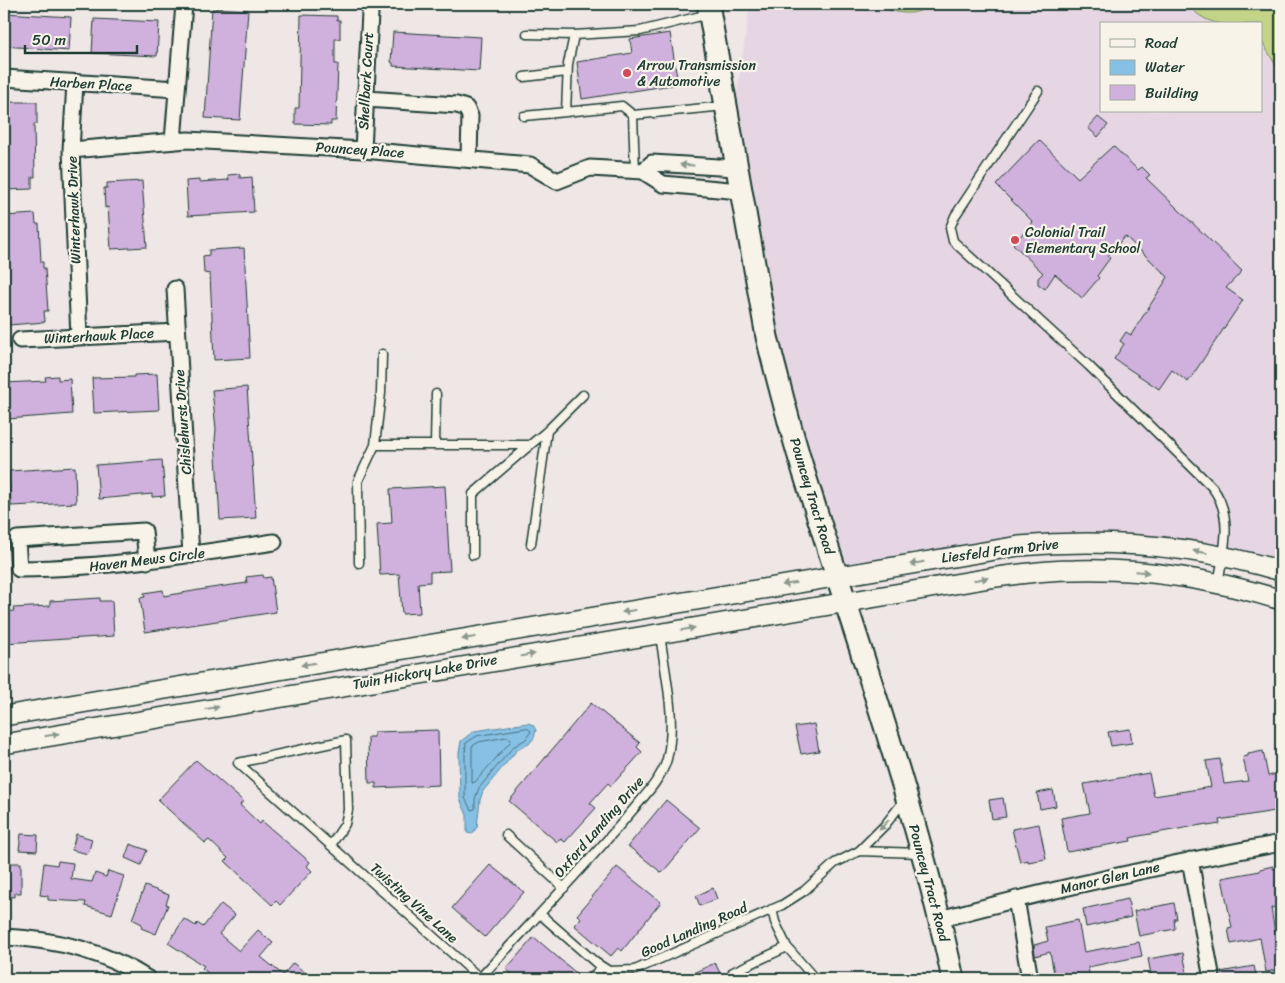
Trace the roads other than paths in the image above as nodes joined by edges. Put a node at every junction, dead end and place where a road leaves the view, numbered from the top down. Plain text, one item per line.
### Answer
1 (184, 4) edge
2 (708, 9) edge
3 (370, 13) dead end
4 (527, 34) dead end
5 (574, 35) junction
6 (568, 72) junction
7 (524, 77) dead end
8 (4, 78) edge
9 (75, 83) junction
10 (177, 89) junction
11 (1038, 91) dead end
12 (366, 100) junction
13 (725, 106) junction
14 (566, 112) junction
15 (634, 115) junction
16 (524, 116) dead end
17 (173, 141) junction
18 (71, 150) junction
19 (363, 150) junction
20 (469, 158) junction
21 (736, 168) junction
22 (639, 171) junction
23 (740, 192) junction
24 (175, 289) dead end
25 (177, 332) junction
26 (79, 337) junction
27 (20, 340) dead end
28 (382, 354) dead end
29 (436, 394) dead end
30 (583, 395) dead end
31 (548, 431) junction
32 (375, 445) junction
33 (435, 445) junction
34 (530, 445) junction
35 (274, 542) dead end
36 (531, 544) dead end
37 (191, 555) junction
38 (473, 555) dead end
39 (1223, 556) junction
40 (147, 561) junction
41 (359, 563) dead end
42 (1281, 572) edge
43 (837, 576) junction
44 (1218, 583) junction
45 (1281, 600) edge
46 (846, 602) junction
47 (660, 634) junction
48 (4, 716) edge
49 (4, 744) edge
50 (906, 798) junction
51 (506, 836) dead end
52 (1281, 843) edge
53 (330, 845) junction
54 (859, 851) junction
55 (923, 854) junction
56 (1190, 860) junction
57 (564, 888) junction
58 (1016, 899) junction
59 (772, 909) junction
60 (540, 914) junction
61 (940, 919) junction
62 (4, 937) edge
63 (787, 947) junction
64 (602, 967) junction
65 (733, 972) dead end
66 (148, 979) edge
67 (480, 979) edge
68 (590, 979) edge
69 (815, 979) edge
70 (953, 979) edge
71 (1030, 979) edge
72 (1212, 979) edge

1 - 10 street
2 - 5 lane
2 - 13 main road, Pouncey Tract Road
3 - 12 street, Shellbark Court
4 - 5 lane
5 - 6 lane
6 - 7 lane
6 - 14 lane
8 - 9 street, Harben Place
9 - 10 street, Harben Place
9 - 18 street, Winterhawk Drive
10 - 17 street
11 - 39 lane
12 - 19 street, Shellbark Court
12 - 20 street
13 - 15 lane
13 - 21 main road, Pouncey Tract Road
14 - 15 lane
14 - 16 lane
15 - 22 lane
17 - 18 street, Pouncey Place
17 - 19 street, Pouncey Place
18 - 26 street, Winterhawk Drive
19 - 20 street, Pouncey Place
20 - 22 street, Pouncey Place
21 -> 22 street, Pouncey Place
21 - 23 main road, Pouncey Tract Road
22 - 23 street, Pouncey Place
23 - 43 main road, Pouncey Tract Road
24 - 25 street, Chislehurst Drive
25 - 26 street, Winterhawk Place
25 - 37 street, Chislehurst Drive
26 - 27 street, Winterhawk Place
28 - 32 lane
29 - 33 lane
30 - 31 lane
31 - 34 lane
31 - 36 lane
32 - 33 lane
32 - 41 lane
33 - 34 lane
34 - 38 lane
35 - 37 street, Haven Mews Circle
37 - 40 street, Haven Mews Circle
39 - 42 street, Liesfeld Farm Drive
39 -> 43 street, Liesfeld Farm Drive
39 - 44 lane
40 - 40 street, Haven Mews Circle
43 - 46 main road, Pouncey Tract Road
43 -> 48 street, Twin Hickory Lake Drive
44 - 45 street, Liesfeld Farm Drive
46 -> 44 street, Liesfeld Farm Drive
47 -> 46 street, Twin Hickory Lake Drive
46 - 50 main road, Pouncey Tract Road
49 -> 47 street, Twin Hickory Lake Drive
47 - 57 lane, Oxford Landing Drive
50 -> 54 lane
50 - 55 main road, Pouncey Tract Road
51 - 57 lane
52 - 56 street, Manor Glen Lane
53 - 53 lane, Twisting Vine Lane
53 - 67 lane, Twisting Vine Lane
54 - 55 lane
54 - 59 lane, Good Landing Road
55 - 61 main road, Pouncey Tract Road
56 - 58 street, Manor Glen Lane
56 - 72 street
57 - 60 lane, Oxford Landing Drive
58 - 61 street, Manor Glen Lane
58 - 71 street
59 - 63 lane
59 - 64 lane, Good Landing Road
60 - 64 lane
60 - 67 lane, Oxford Landing Drive
61 - 70 main road, Pouncey Tract Road
62 - 66 street
63 - 65 lane
63 - 69 lane
64 - 68 lane

